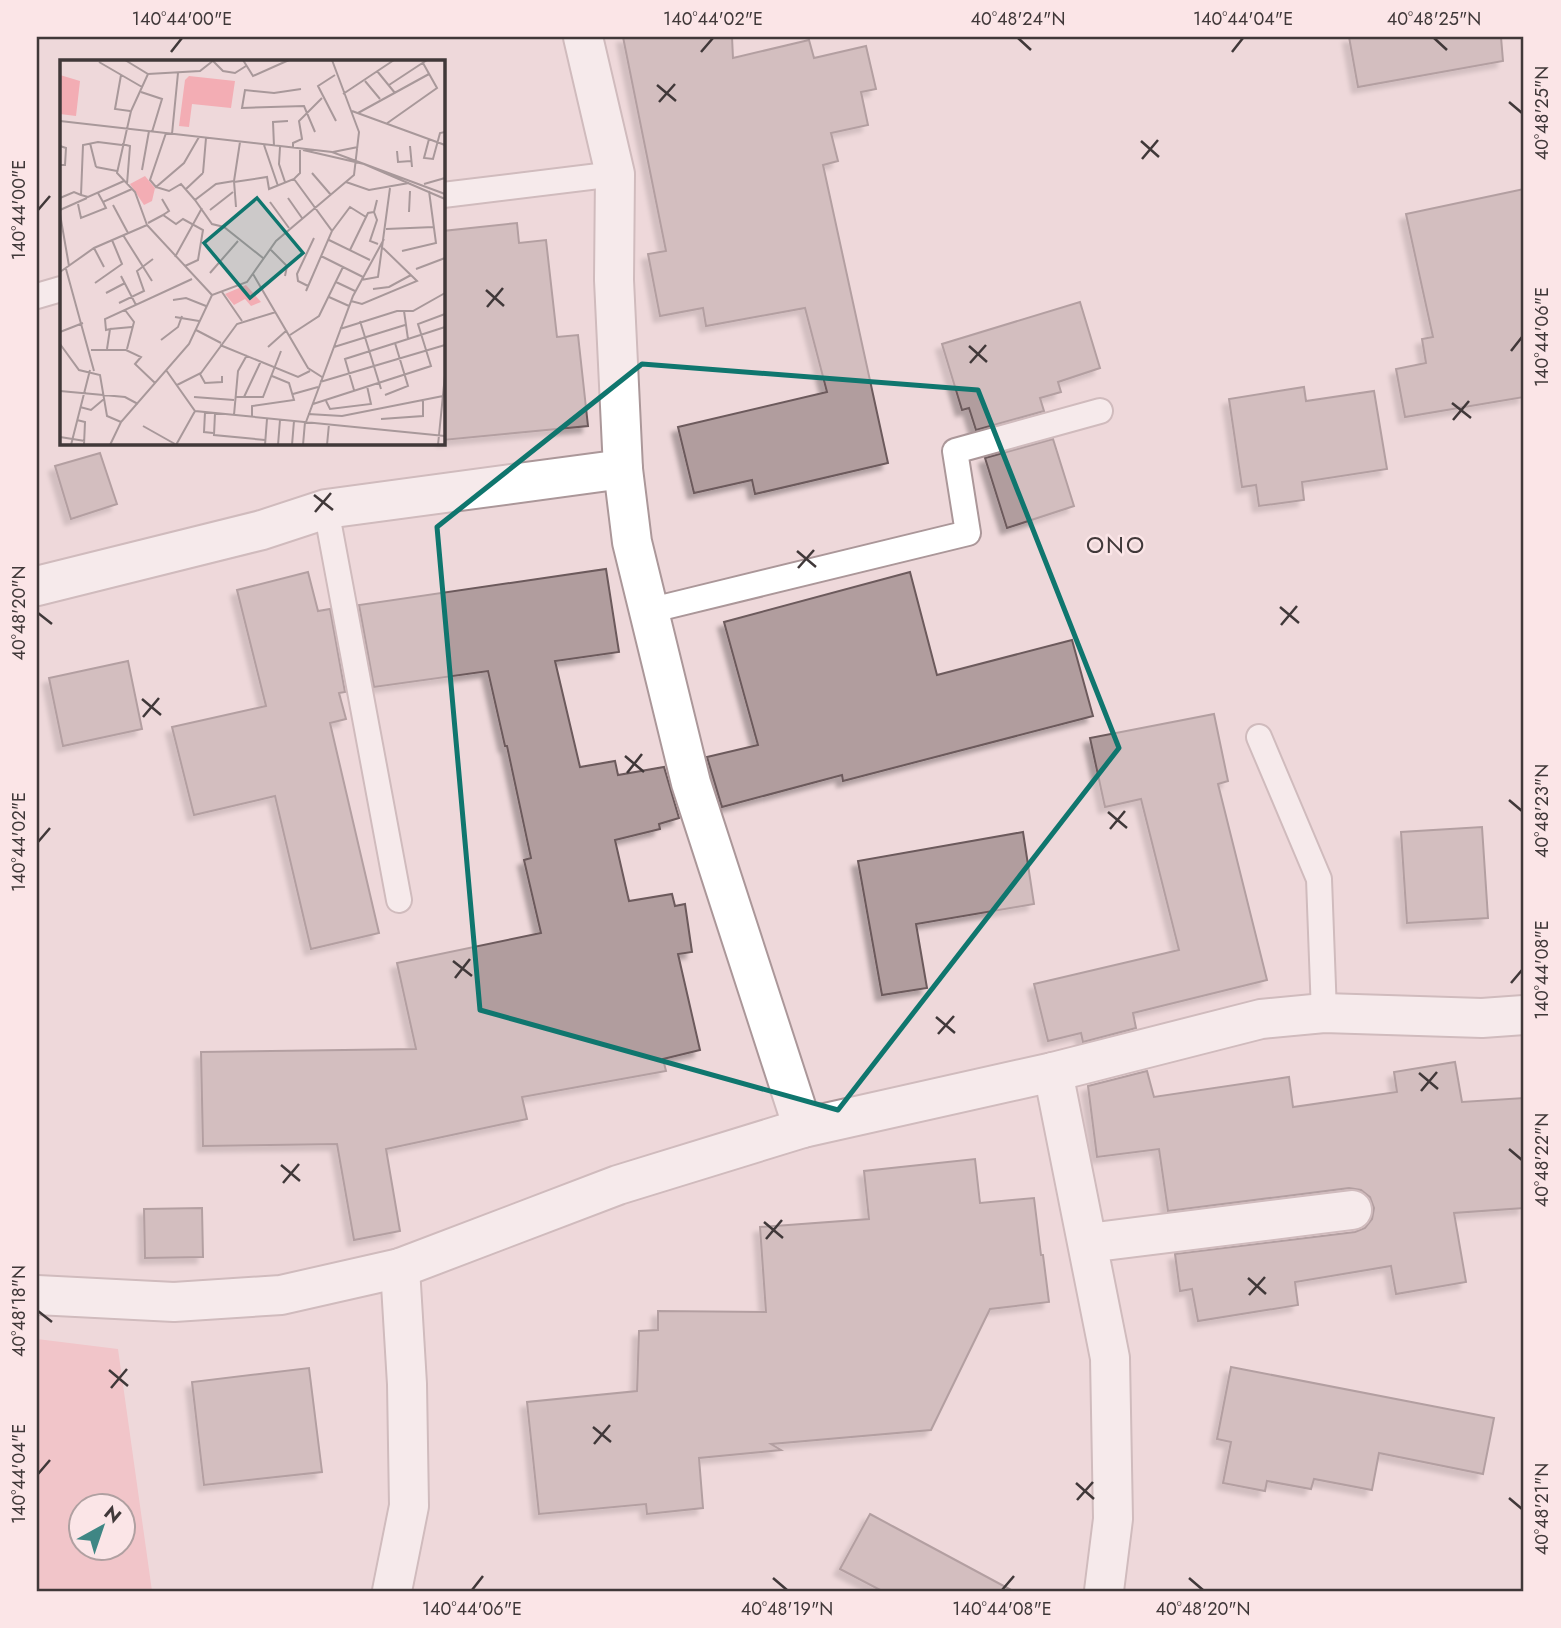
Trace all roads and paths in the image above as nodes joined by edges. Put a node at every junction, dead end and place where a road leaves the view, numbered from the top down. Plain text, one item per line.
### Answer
1 (583, 37) edge
2 (615, 174) junction
3 (444, 195) edge
4 (60, 289) edge
5 (37, 296) edge
6 (1100, 411) dead end
7 (622, 469) junction
8 (326, 509) junction
9 (37, 586) edge
10 (648, 611) junction
11 (1259, 737) dead end
12 (399, 900) dead end
13 (1324, 1013) junction
14 (1524, 1014) edge
15 (1053, 1072) junction
16 (803, 1128) junction
17 (1352, 1210) dead end
18 (1088, 1243) junction
19 (400, 1268) junction
20 (37, 1295) edge
21 (392, 1591) edge
22 (1104, 1591) edge

1 - 2 street
2 - 3 lane
2 - 7 street
4 - 5 lane
6 - 10 lane
7 - 8 street
7 - 10 street
8 - 9 street
8 - 12 lane
10 - 16 street
11 - 13 lane
13 - 14 street
13 - 15 street
15 - 16 street
15 - 18 street
16 - 19 street
17 - 18 street
18 - 22 street
19 - 20 street
19 - 21 street

